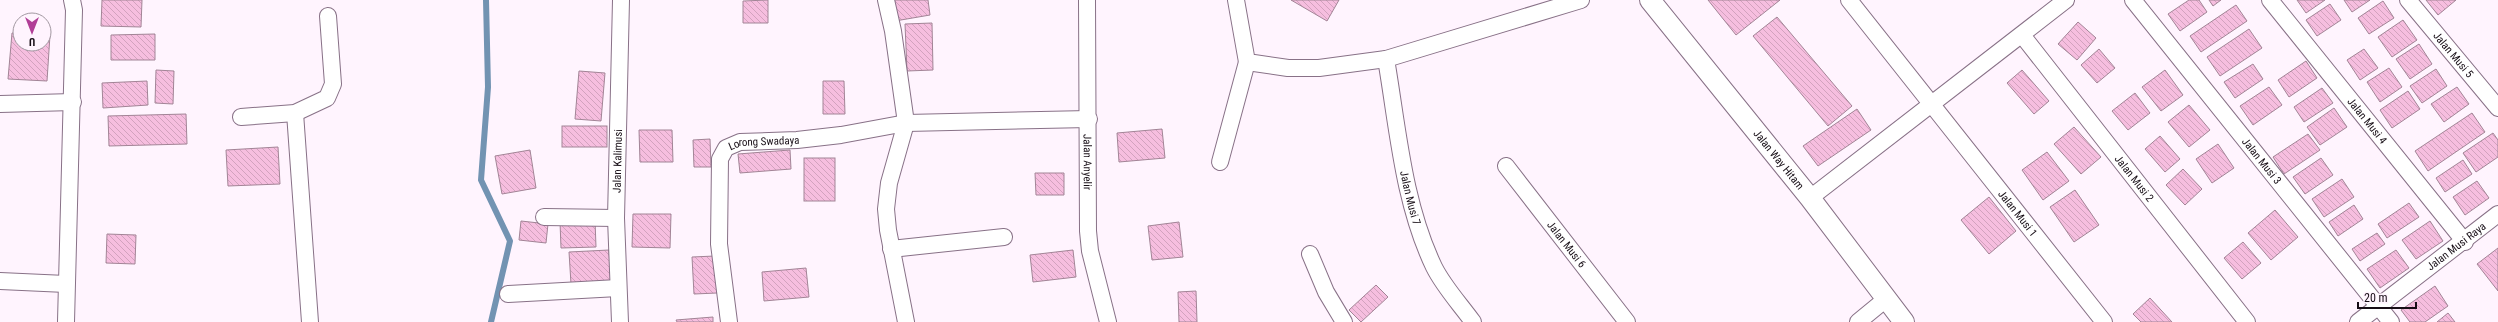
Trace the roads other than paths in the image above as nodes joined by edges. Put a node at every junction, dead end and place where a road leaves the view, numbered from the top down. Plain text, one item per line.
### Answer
1 (72, 0) edge
2 (621, 0) edge
3 (886, 0) edge
4 (1087, 0) edge
5 (1236, 0) edge
6 (1581, 0) edge
7 (1650, 0) edge
8 (1849, 0) edge
9 (2066, 0) edge
10 (2133, 0) edge
11 (2270, 0) edge
12 (2408, 0) edge
13 (328, 16) dead end
14 (2022, 35) junction
15 (1386, 59) junction
16 (1247, 62) junction
17 (73, 102) junction
18 (0, 104) edge
19 (1931, 104) junction
20 (2498, 108) edge
21 (295, 113) junction
22 (241, 117) dead end
23 (1089, 118) junction
24 (906, 123) junction
25 (1220, 162) dead end
26 (1506, 166) dead end
27 (1810, 198) junction
28 (2498, 214) edge
29 (544, 217) dead end
30 (616, 218) junction
31 (1004, 237) dead end
32 (2465, 242) junction
33 (891, 249) junction
34 (1310, 254) dead end
35 (0, 281) edge
36 (66, 284) junction
37 (618, 288) junction
38 (508, 294) dead end
39 (1886, 299) junction
40 (2380, 307) junction
41 (66, 322) edge
42 (310, 322) edge
43 (620, 322) edge
44 (729, 322) edge
45 (906, 322) edge
46 (1108, 322) edge
47 (1344, 322) edge
48 (1473, 322) edge
49 (1627, 322) edge
50 (1858, 322) edge
51 (1904, 322) edge
52 (2104, 322) edge
53 (2248, 322) edge
54 (2358, 322) edge
55 (2391, 322) edge

1 - 17 street
2 - 30 street, Jalan Kalimusi
3 - 24 street
4 - 23 street, Jalan Anyelir
5 - 16 street
6 - 15 street
7 - 27 street, Jalan Way Hitam
8 - 19 street, Jalan Musi 1
9 - 14 street
10 - 40 street, Jalan Musi 3
11 - 32 street, Jalan Musi 4
12 - 20 street, Jalan Musi 5
13 - 21 street
14 - 19 street
14 - 53 street, Jalan Musi 2
15 - 16 street
15 - 48 street, Jalan Musi 7
16 - 25 street
17 - 18 street
17 - 36 street
19 - 27 street
19 - 52 street, Jalan Musi 1
21 - 22 street
21 - 42 street
23 - 24 street, Lorong Swadaya
23 - 46 street, Jalan Anyelir
24 - 33 street
24 - 44 street, Lorong Swadaya
26 - 49 street, Jalan Musi 6
27 - 39 street, Jalan Way Hitam
28 - 32 street, Jalan Musi Raya
29 - 30 street
30 - 37 street, Jalan Kalimusi
31 - 33 street
32 - 40 street, Jalan Musi Raya
33 - 45 street
34 - 47 street
35 - 36 street
36 - 41 street
37 - 38 street
37 - 43 street, Jalan Kalimusi
39 - 50 street
39 - 51 street, Jalan Way Hitam
40 - 54 street, Jalan Musi Raya
40 - 55 street, Jalan Musi 3

